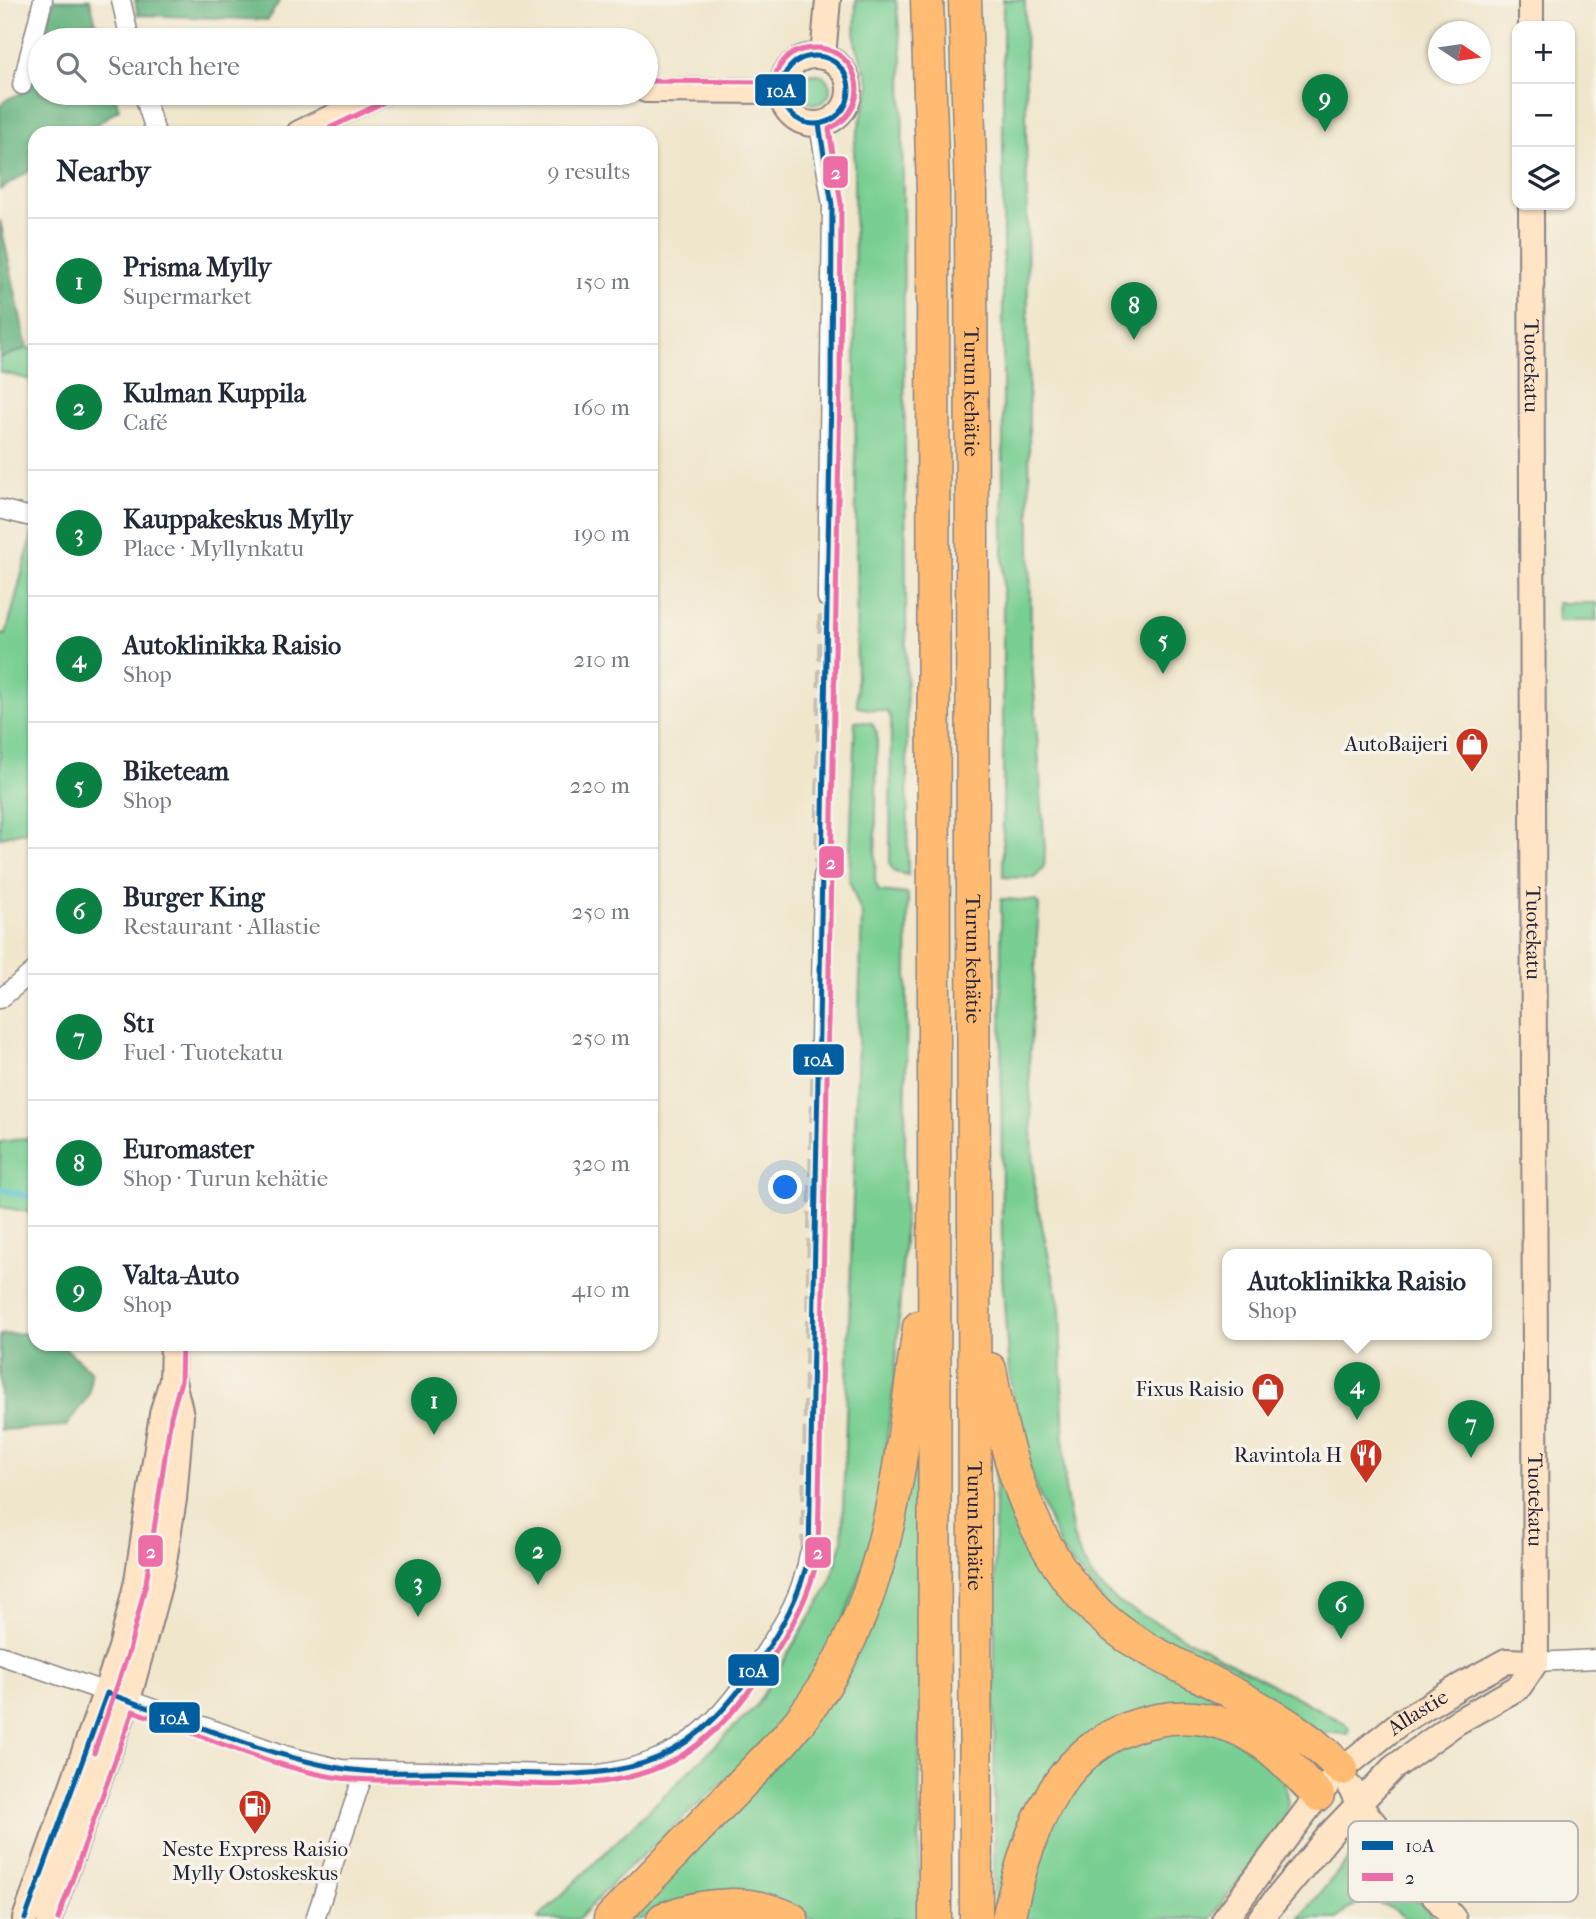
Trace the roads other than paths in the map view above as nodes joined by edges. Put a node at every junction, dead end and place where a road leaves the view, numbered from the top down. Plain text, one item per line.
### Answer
1 (43, 0) edge
2 (121, 0) edge
3 (828, 0) edge
4 (927, 0) edge
5 (965, 0) edge
6 (978, 0) edge
7 (1531, 0) edge
8 (1531, 21) edge
9 (36, 28) edge
10 (127, 28) edge
11 (823, 57) junction
12 (28, 61) edge
13 (968, 62) junction
14 (22, 85) dead end
15 (658, 90) edge
16 (780, 91) junction
17 (147, 105) edge
18 (357, 105) edge
19 (819, 124) junction
20 (154, 126) edge
21 (314, 126) edge
22 (1531, 210) edge
23 (0, 509) edge
24 (28, 516) edge
25 (827, 598) tunnel mouth
26 (823, 876) tunnel mouth
27 (28, 976) edge
28 (0, 999) edge
29 (820, 1042) tunnel mouth
30 (935, 1222) junction
31 (975, 1284) junction
32 (173, 1351) edge
33 (809, 1554) tunnel mouth
34 (0, 1655) edge
35 (1596, 1659) edge
36 (1536, 1662) junction
37 (117, 1696) junction
38 (1342, 1769) junction
39 (365, 1770) junction
40 (1318, 1795) junction
41 (1358, 1804) junction
42 (1372, 1821) edge
43 (1440, 1902) edge
44 (25, 1919) edge
45 (49, 1919) edge
46 (315, 1919) edge
47 (610, 1919) edge
48 (663, 1919) edge
49 (792, 1919) edge
50 (935, 1919) edge
51 (976, 1919) edge
52 (1008, 1919) edge
53 (1225, 1919) edge
54 (1260, 1919) edge
55 (1454, 1919) edge

1 - 9 street
2 - 10 street
3 - 11 street
4 - 30 highway, Turun kehätie
5 - 13 highway, Turun kehätie
6 - 13 highway
7 - 8 street
11 - 16 street
11 - 19 street
12 - 14 street
13 - 31 highway, Turun kehätie
15 - 16 street
16 - 19 street
17 - 20 street
18 - 21 street
19 - 25 street
22 - 36 street, Tuotekatu
23 - 24 street
26 - 29 street
27 - 28 street
30 - 47 highway
30 - 50 highway, Turun kehätie
31 - 38 highway
31 - 51 highway, Turun kehätie
32 - 37 street
33 - 39 street
34 - 37 street
35 - 36 street, Allastie
36 - 38 street, Allastie
36 - 41 street, Allastie
37 - 39 street
37 - 44 street
37 - 45 street
38 - 40 street, Allastie
38 - 41 street
39 - 46 street
40 - 41 street
40 - 52 highway
40 - 53 street, Allastie
41 - 42 street
41 - 54 street, Allastie
43 - 55 street
48 - 49 highway

